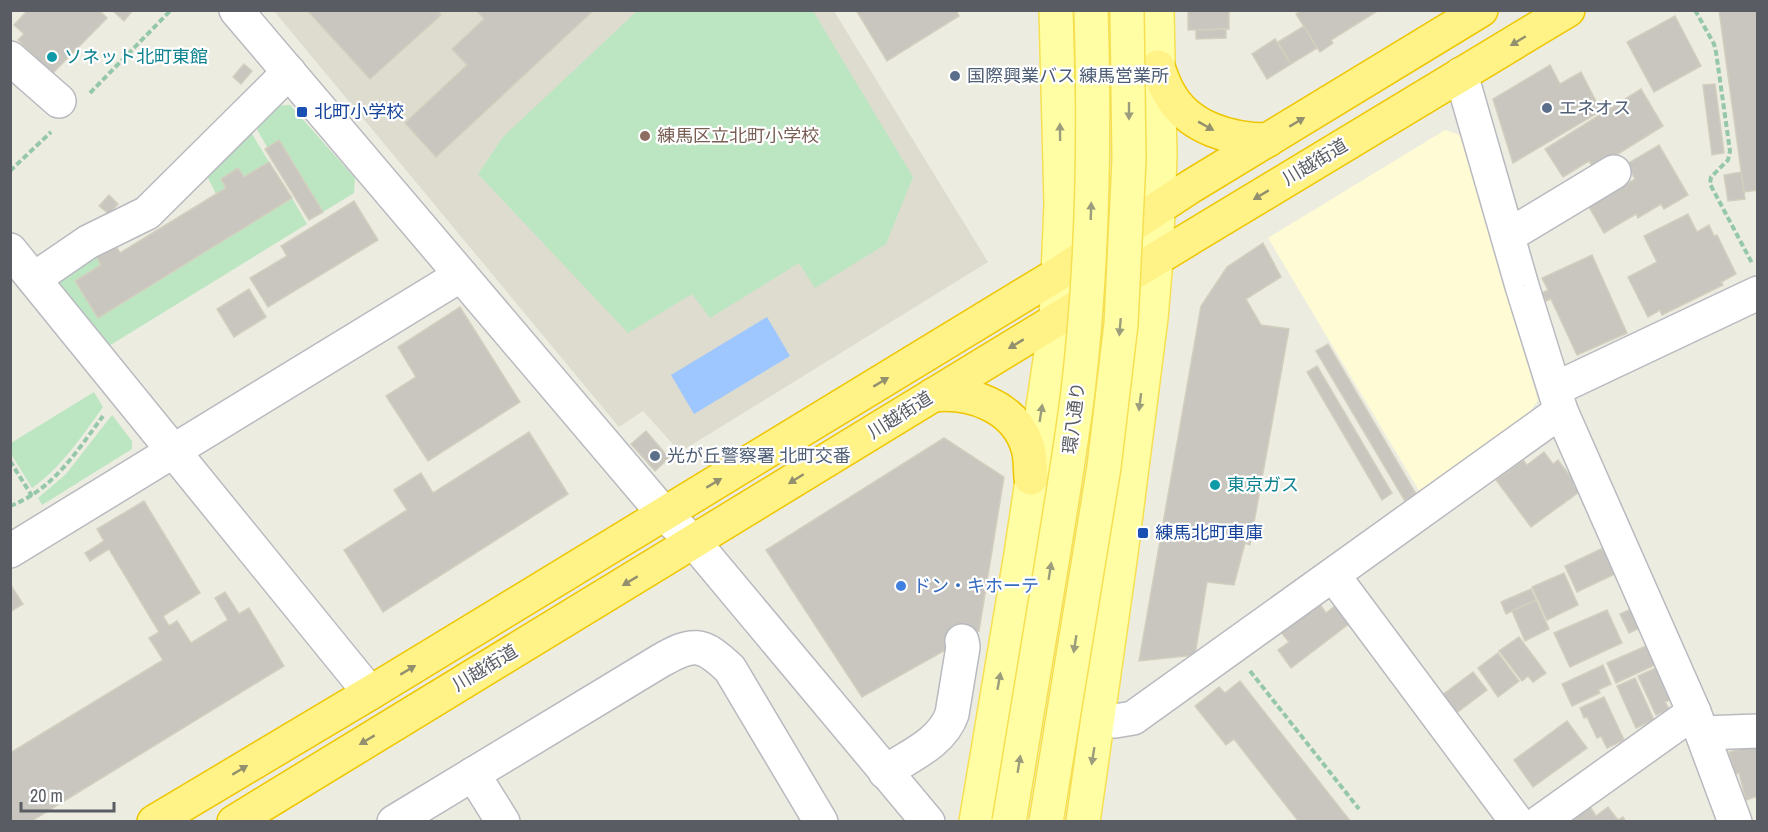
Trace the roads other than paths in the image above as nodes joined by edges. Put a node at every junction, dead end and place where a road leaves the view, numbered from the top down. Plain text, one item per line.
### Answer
1 (236, 10) edge
2 (1056, 10) edge
3 (1091, 10) edge
4 (1127, 10) edge
5 (1157, 10) edge
6 (1481, 10) edge
7 (1568, 10) edge
8 (1451, 19) edge
9 (10, 58) edge
10 (1158, 67) junction
11 (289, 72) junction
12 (1461, 74) junction
13 (59, 101) dead end
14 (1268, 140) junction
15 (1614, 172) dead end
16 (1158, 208) junction
17 (1508, 236) junction
18 (10, 250) edge
19 (1156, 260) junction
20 (1058, 274) junction
21 (461, 275) junction
22 (34, 279) junction
23 (1755, 279) edge
24 (1056, 320) junction
25 (933, 395) junction
26 (1558, 400) junction
27 (174, 452) junction
28 (1031, 478) junction
29 (664, 514) junction
30 (694, 542) junction
31 (10, 551) edge
32 (1121, 553) junction
33 (1021, 554) junction
34 (1333, 575) junction
35 (962, 641) dead end
36 (370, 693) junction
37 (1098, 718) junction
38 (1699, 723) junction
39 (1758, 730) edge
40 (885, 772) junction
41 (473, 774) junction
42 (154, 822) edge
43 (234, 822) edge
44 (394, 822) edge
45 (503, 822) edge
46 (821, 822) edge
47 (928, 822) edge
48 (976, 822) edge
49 (1010, 822) edge
50 (1046, 822) edge
51 (1083, 822) edge
52 (1517, 822) edge
53 (1540, 822) edge
54 (1735, 822) edge

1 - 11 street
20 -> 2 main road
49 -> 3 main road, 環八通り, bridge
4 -> 50 main road, 環八通り, bridge
5 - 10 main road
6 - 8 highway
7 -> 12 highway, 川越街道
14 -> 8 highway
9 - 13 street
10 -> 14 highway
10 - 16 main road
11 - 21 street
11 - 22 street
12 - 17 street
12 -> 19 highway, 川越街道
14 - 16 highway
15 - 17 street
16 - 19 main road
16 - 20 highway
17 - 26 street
18 - 22 street
19 - 24 highway, 川越街道
19 -> 32 main road
20 - 24 main road
29 -> 20 highway
21 - 27 street
21 - 29 street
22 - 27 street
23 - 26 street
24 -> 25 highway, 川越街道
28 -> 24 main road
25 - 28 highway
25 -> 30 highway, 川越街道
26 - 34 street
26 - 38 street
27 - 31 street
27 - 36 street
28 - 33 main road
29 - 30 street
36 -> 29 highway
30 - 40 street
30 -> 43 highway, 川越街道
32 - 33 main road
32 - 37 main road
48 -> 33 main road
34 - 37 street
34 - 52 street
35 - 40 street
42 -> 36 highway
37 -> 51 main road
38 - 39 street
38 - 53 street
38 - 54 street
40 - 47 street
41 - 44 street
41 - 45 street
41 - 46 street

